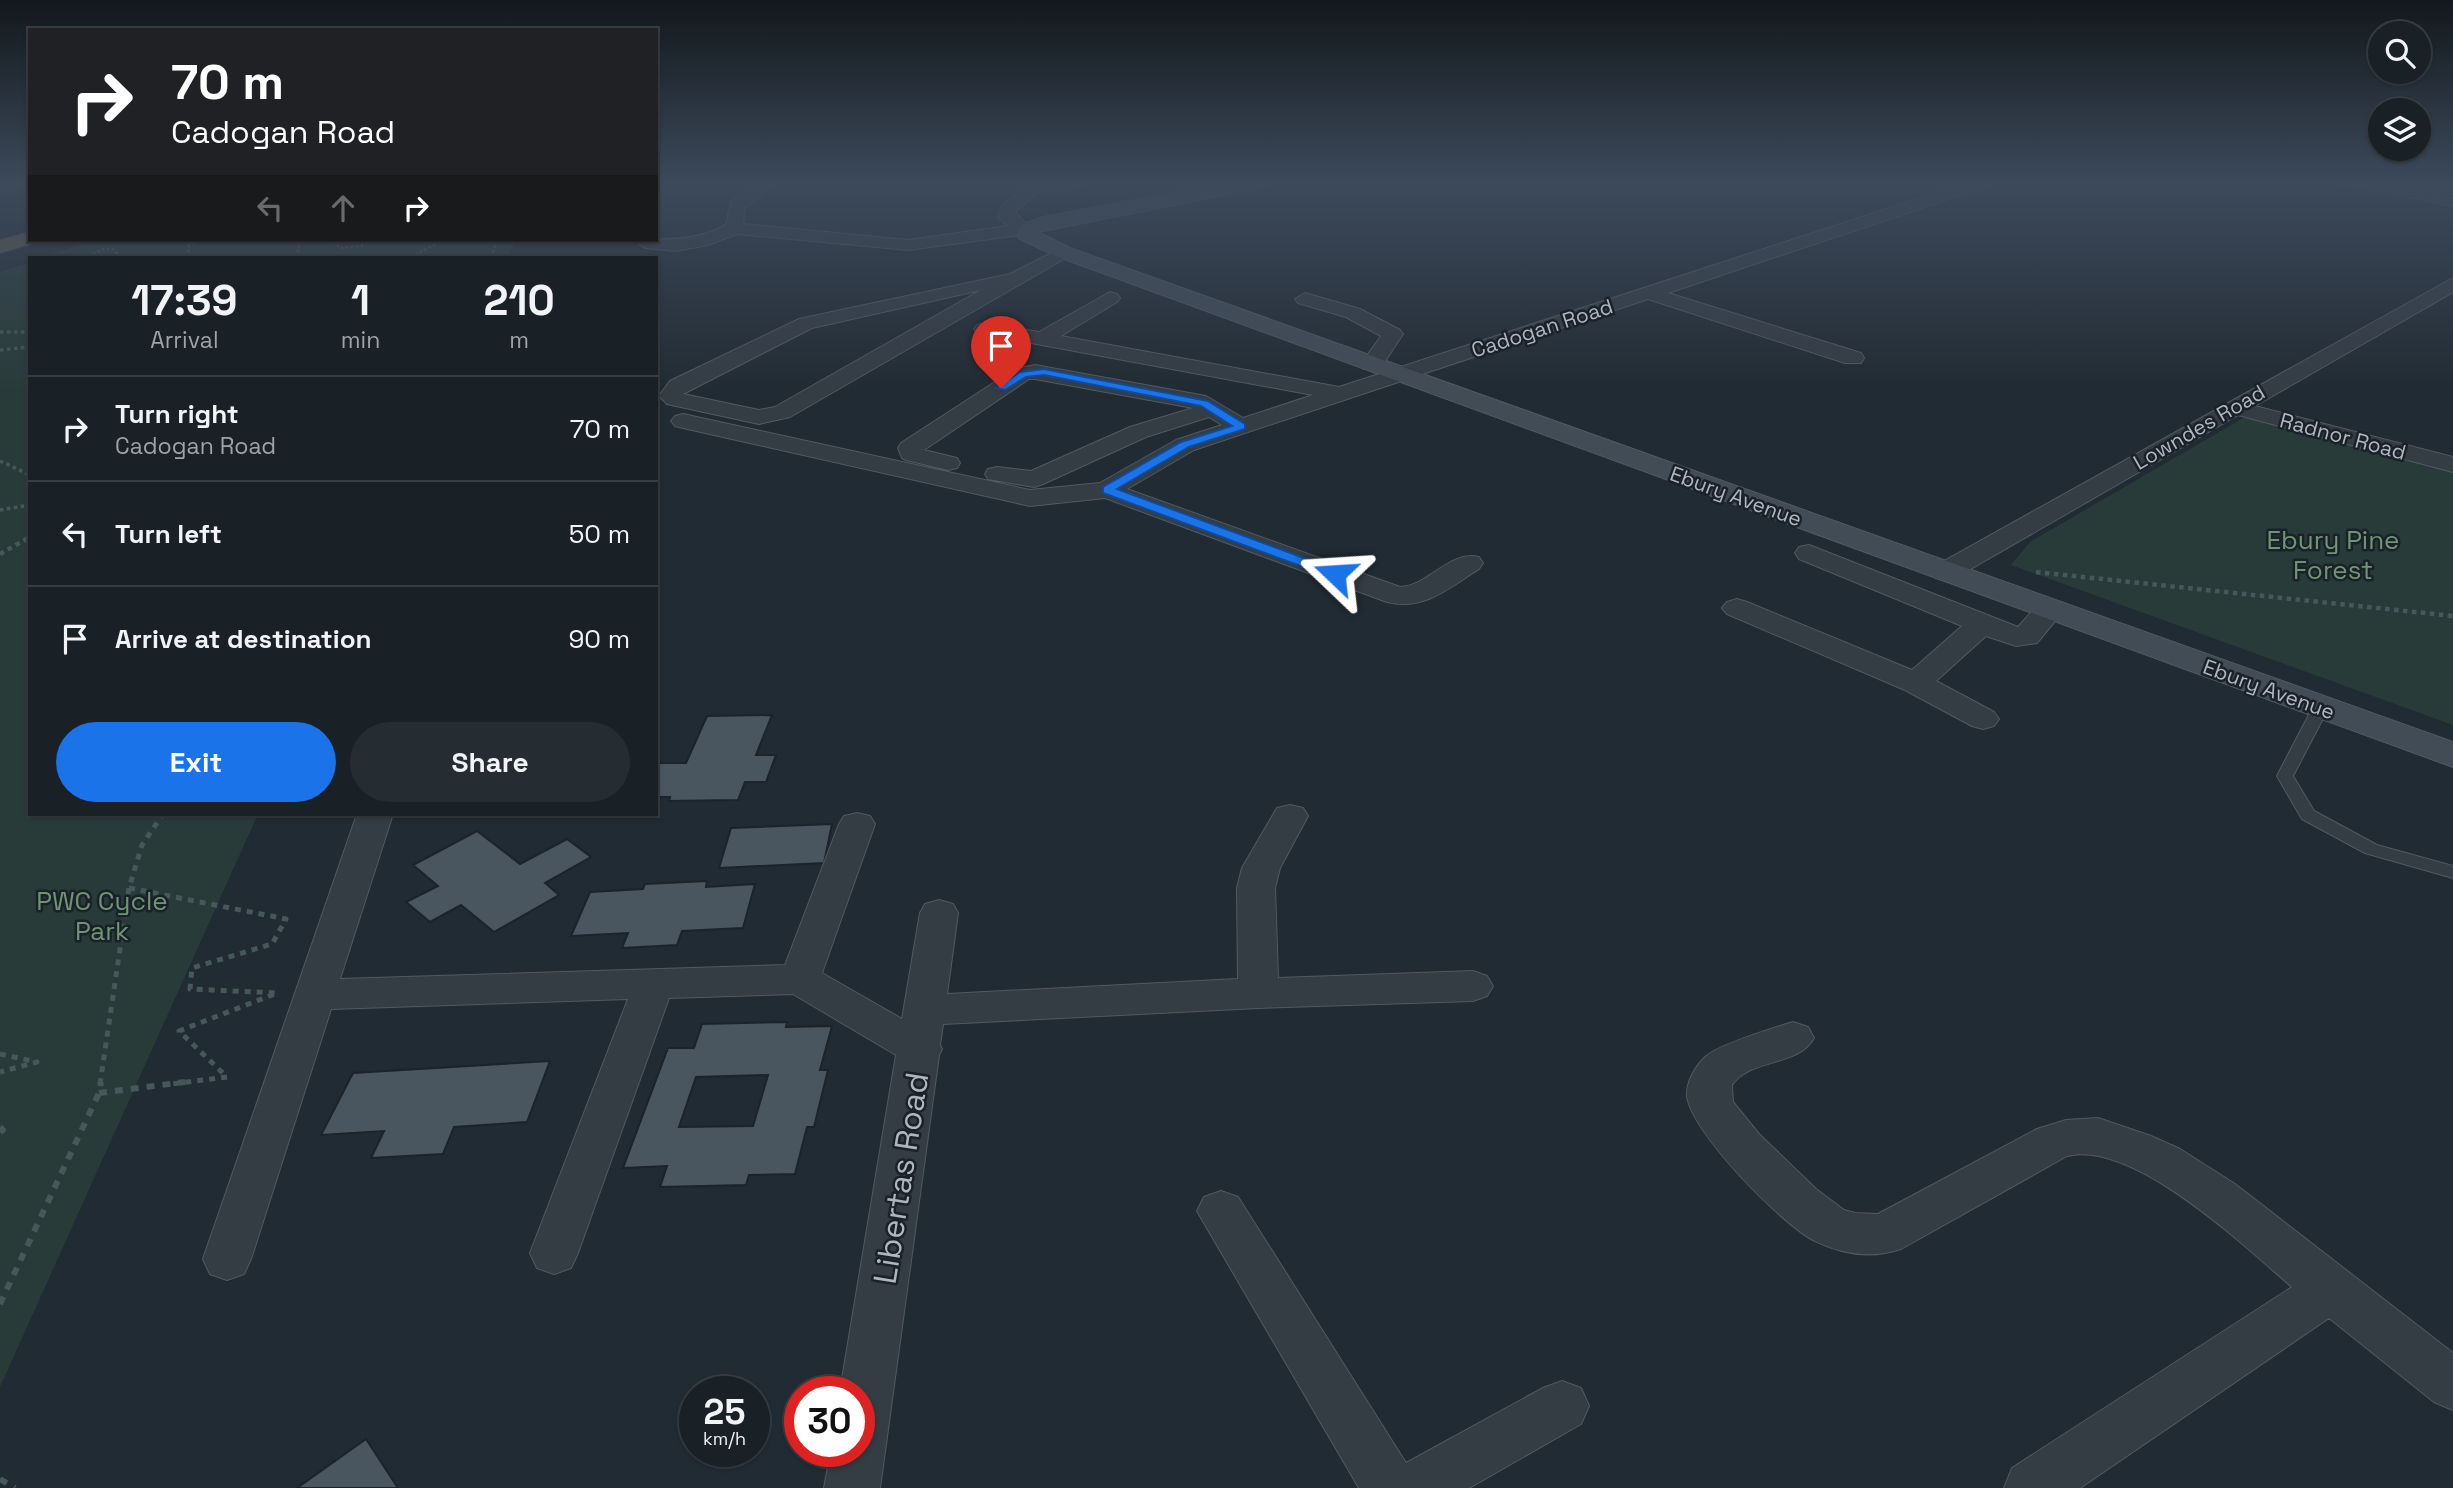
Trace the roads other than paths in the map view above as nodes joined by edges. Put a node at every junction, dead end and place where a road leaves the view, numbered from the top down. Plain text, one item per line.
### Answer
1 (1774, 251) edge
2 (1063, 252) joint
3 (1018, 279) junction
4 (2453, 284) edge
5 (1649, 293) junction
6 (1110, 298) dead end
7 (1306, 299) dead end
8 (984, 329) dead end
9 (879, 332) dead end
10 (912, 339) junction
11 (1042, 339) junction
12 (1853, 358) dead end
13 (1372, 364) junction
14 (1401, 374) junction
15 (1341, 394) junction
16 (2234, 407) junction
17 (1212, 409) junction
18 (683, 421) dead end
19 (1241, 427) junction
20 (2453, 465) edge
21 (1107, 490) junction
22 (1809, 553) dead end
23 (1469, 563) dead end
24 (1945, 572) junction
25 (1737, 608) dead end
26 (2049, 610) junction
27 (1983, 624) junction
28 (1916, 683) junction
29 (2321, 707) junction
30 (1983, 719) dead end
31 (2453, 755) edge
32 (374, 816) edge
33 (1290, 816) dead end
34 (857, 824) dead end
35 (2453, 872) edge
36 (939, 913) dead end
37 (800, 979) junction
38 (654, 984) junction
39 (1473, 986) dead end
40 (1258, 993) junction
41 (314, 995) junction
42 (924, 1029) junction
43 (1793, 1038) dead end
44 (1220, 1211) dead end
45 (554, 1253) dead end
46 (227, 1259) dead end
47 (2331, 1289) junction
48 (870, 1376) edge
49 (2453, 1385) edge
50 (1562, 1406) dead end
51 (855, 1467) edge
52 (852, 1488) edge
53 (1390, 1488) edge
54 (1415, 1488) edge
55 (2032, 1488) edge

1 - 5 street, Cadogan Road
2 - 3 street
2 - 13 street, Ebury Avenue
3 - 10 street
3 - 10 street
4 - 16 street, Lowndes Road
5 - 12 street
5 - 14 street, Cadogan Road
6 - 11 street
7 - 13 street
8 - 11 street
9 - 10 street
11 - 15 street
13 - 14 street, Ebury Avenue
14 - 15 street, Cadogan Road
14 - 24 street, Ebury Avenue
15 - 19 street, Cadogan Road
16 - 20 street, Radnor Road
16 - 24 street, Lowndes Road
17 - 17 street
17 - 19 street
18 - 21 street
19 - 21 street, Cadogan Road
21 - 23 street
22 - 27 street
24 - 26 street, Ebury Avenue
25 - 28 street
26 - 27 street
26 - 29 street, Ebury Avenue
27 - 28 street
28 - 30 street
29 - 31 street, Ebury Avenue
29 - 35 lane
32 - 41 street
33 - 40 street
34 - 37 street
36 - 42 street, Libertas Road
37 - 38 street
37 - 42 street
38 - 41 street
38 - 45 street
39 - 40 street
40 - 42 street
41 - 46 street
42 - 48 street, Libertas Road
43 - 47 street
44 - 53 street
47 - 49 street
47 - 55 street
50 - 54 street
51 - 52 street

